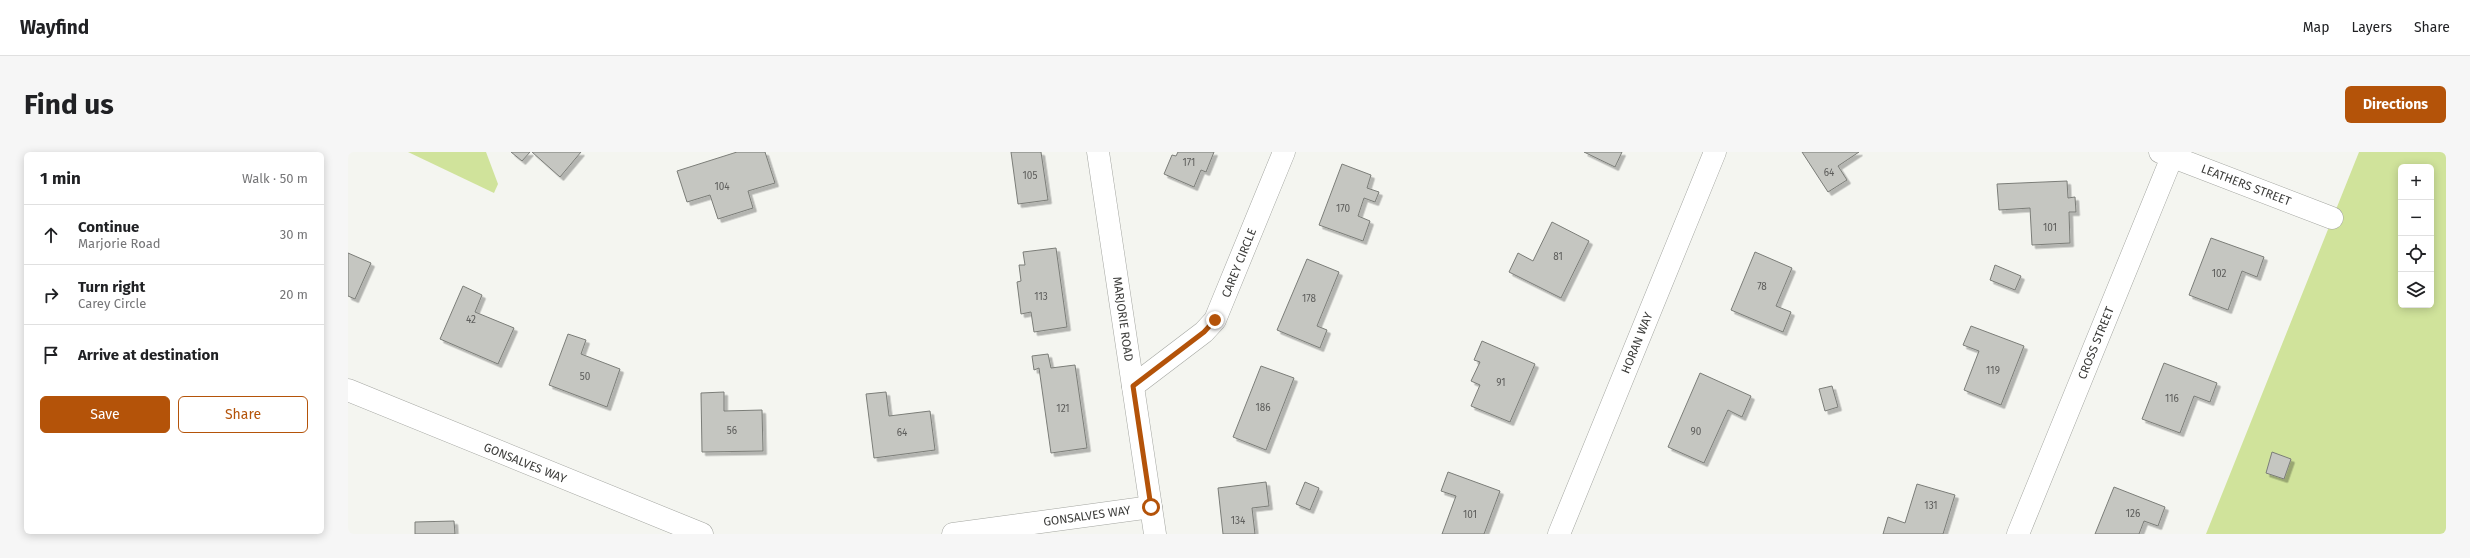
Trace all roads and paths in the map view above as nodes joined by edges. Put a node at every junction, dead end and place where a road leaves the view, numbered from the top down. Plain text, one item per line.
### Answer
1 (1098, 152) edge
2 (1284, 152) edge
3 (1716, 152) edge
4 (2169, 154) edge
5 (2332, 218) dead end
6 (1133, 386) junction
7 (348, 390) edge
8 (1151, 507) junction
9 (702, 534) edge
10 (953, 534) edge
11 (1155, 534) edge
12 (1559, 534) edge
13 (2018, 534) edge

1 - 6 street, MARJORIE ROAD
2 - 6 street, CAREY CIRCLE
3 - 12 street, HORAN WAY
4 - 5 street, LEATHERS STREET
4 - 13 street, CROSS STREET
6 - 8 street, MARJORIE ROAD
7 - 9 street, GONSALVES WAY
8 - 10 street, GONSALVES WAY
8 - 11 street, MARJORIE ROAD

